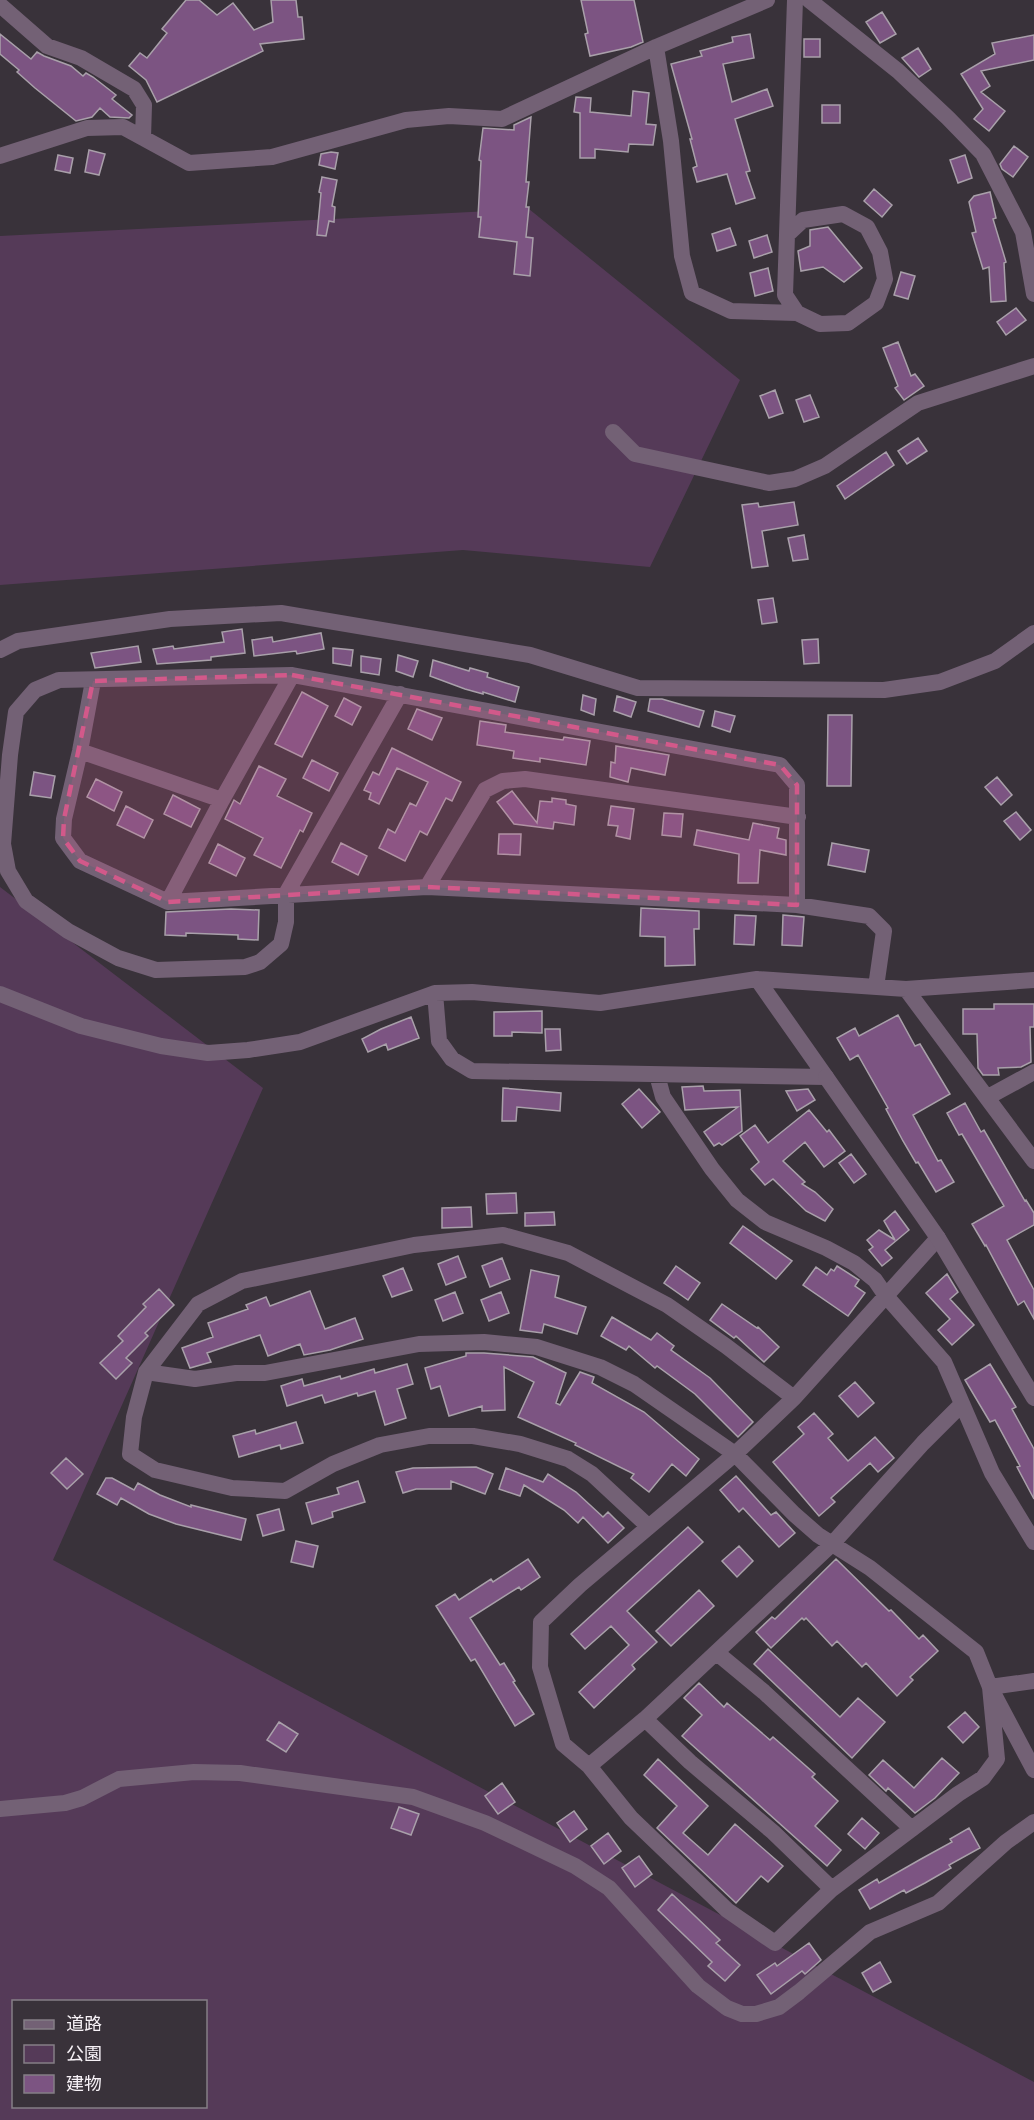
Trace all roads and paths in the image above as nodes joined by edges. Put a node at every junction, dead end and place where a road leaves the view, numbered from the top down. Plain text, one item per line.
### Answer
1 (767, 0) edge
2 (795, 0) edge
3 (809, 0) edge
4 (0, 5) edge
5 (656, 47) junction
6 (143, 138) junction
7 (0, 156) edge
8 (787, 235) junction
9 (1034, 294) edge
10 (797, 314) junction
11 (1034, 366) edge
12 (613, 432) dead end
13 (1034, 633) edge
14 (0, 650) edge
15 (292, 675) junction
16 (93, 681) junction
17 (400, 694) junction
18 (80, 751) junction
19 (222, 800) junction
20 (798, 817) junction
21 (427, 888) junction
22 (286, 894) junction
23 (168, 902) junction
24 (797, 905) junction
25 (757, 979) junction
26 (1034, 980) edge
27 (876, 987) junction
28 (906, 989) junction
29 (435, 993) junction
30 (0, 994) edge
31 (1034, 1072) edge
32 (657, 1075) junction
33 (826, 1077) junction
34 (988, 1097) junction
35 (1034, 1161) edge
36 (938, 1238) junction
37 (886, 1296) junction
38 (146, 1372) junction
39 (794, 1398) junction
40 (1034, 1398) edge
41 (961, 1404) junction
42 (735, 1454) junction
43 (648, 1526) junction
44 (1034, 1542) edge
45 (833, 1543) junction
46 (717, 1653) junction
47 (1034, 1681) edge
48 (990, 1687) junction
49 (645, 1719) junction
50 (589, 1766) junction
51 (1034, 1770) edge
52 (0, 1809) edge
53 (1034, 1822) edge
54 (912, 1828) junction
55 (832, 1889) junction

1 - 5 street
2 - 8 street
3 - 9 street
4 - 6 street
5 - 6 street
5 - 10 street
6 - 7 street
8 - 10 street
8 - 10 street
11 - 12 street
13 - 14 street
15 - 16 street
15 - 17 street
15 - 19 street
16 - 18 street
16 - 22 street
17 - 20 street
17 - 22 street
18 - 19 street
18 - 23 street
19 - 23 street
20 - 21 street
20 - 24 street
21 - 22 street
21 - 24 street
22 - 23 street
24 - 27 street
25 - 27 street
25 - 29 street
25 - 33 street
26 - 28 street
27 - 28 street
28 - 34 street
29 - 30 street
29 - 32 street
31 - 34 street
32 - 33 street
32 - 37 street
33 - 36 street
34 - 35 street
36 - 37 street
36 - 40 street
37 - 39 street
37 - 41 street
38 - 39 street
38 - 42 street
38 - 43 street
39 - 42 street
41 - 44 street
41 - 45 street
42 - 43 street
42 - 45 street
43 - 50 street
45 - 46 street
45 - 48 street
46 - 49 street
46 - 54 street
47 - 48 street
48 - 51 street
48 - 54 street
49 - 50 street
49 - 55 street
50 - 55 street
52 - 53 street
54 - 55 street

